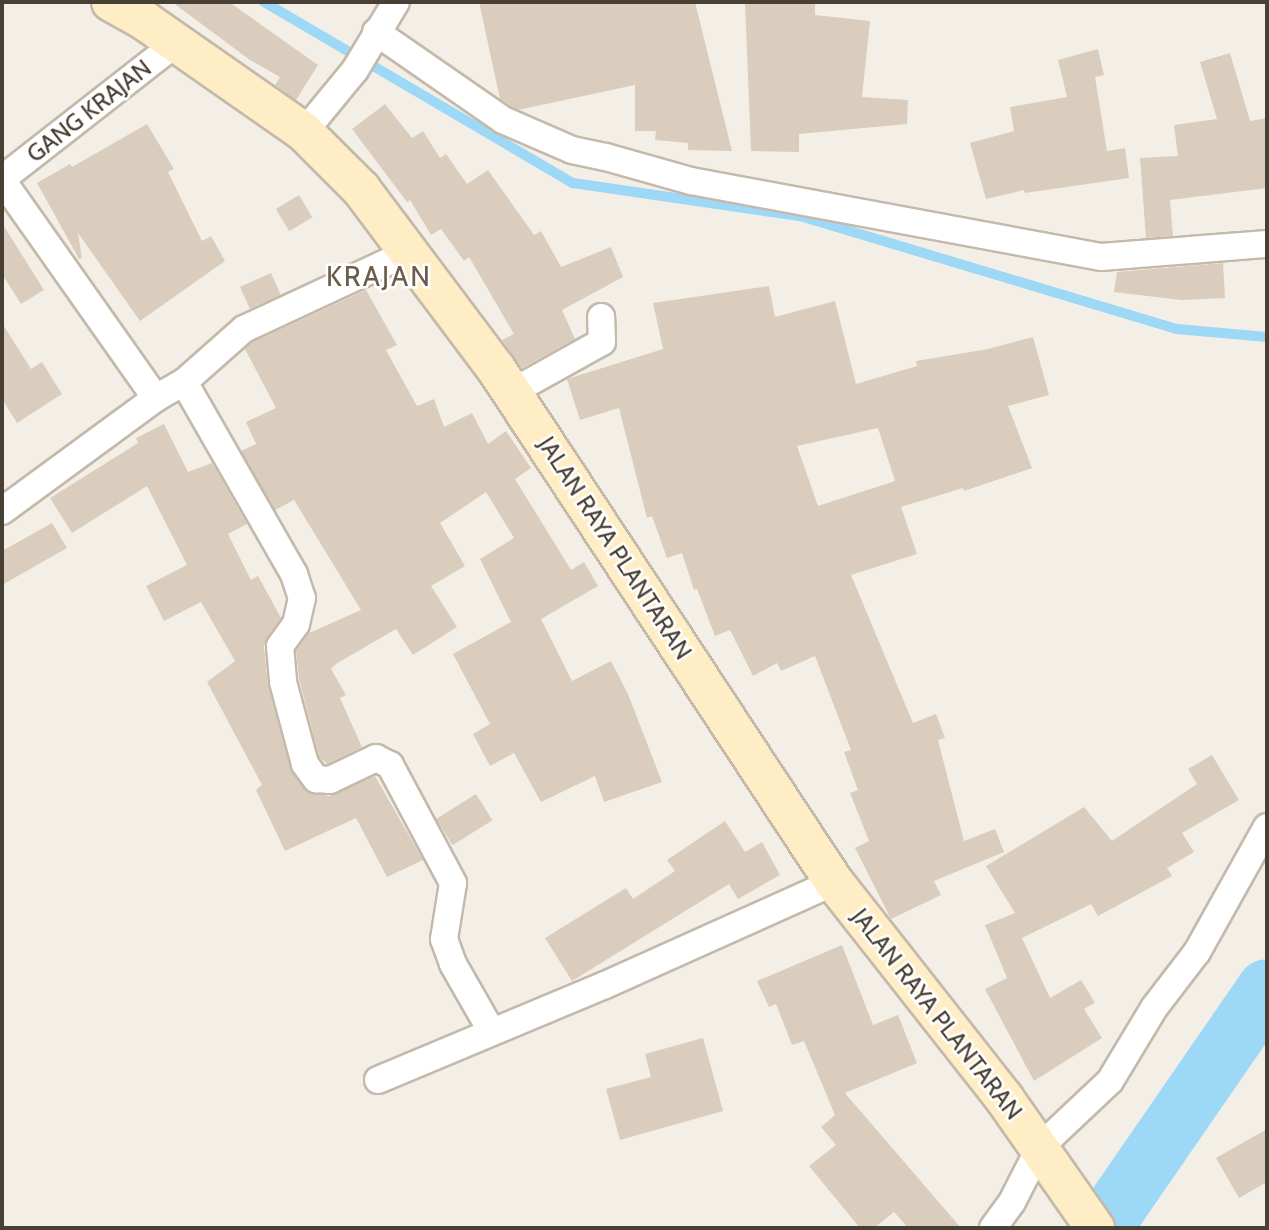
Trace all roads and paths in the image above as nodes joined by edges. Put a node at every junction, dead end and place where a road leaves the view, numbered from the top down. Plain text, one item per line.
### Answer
1 (111, 2) edge
2 (396, 2) edge
3 (374, 38) junction
4 (176, 43) junction
5 (304, 132) junction
6 (2, 179) edge
7 (1267, 244) edge
8 (407, 253) junction
9 (601, 317) dead end
10 (184, 382) junction
11 (512, 392) junction
12 (156, 398) junction
13 (2, 511) edge
14 (1267, 827) edge
15 (834, 882) junction
16 (492, 1032) junction
17 (378, 1080) dead end
18 (1045, 1154) junction
19 (993, 1228) edge
20 (1095, 1228) edge

1 - 4 main road, JALAN RAYA PLANTARAN
2 - 3 street
3 - 5 street
3 - 7 street
4 - 5 main road, JALAN RAYA PLANTARAN
4 - 6 street, GANG KRAJAN
5 - 8 main road, JALAN RAYA PLANTARAN
6 - 12 street
8 - 10 street
8 - 11 main road, JALAN RAYA PLANTARAN
9 - 11 street
10 - 12 street
10 - 16 street
11 - 15 main road, JALAN RAYA PLANTARAN
12 - 13 street
14 - 18 street
15 - 16 street
15 - 18 main road, JALAN RAYA PLANTARAN
16 - 17 street
18 - 19 street
18 - 20 main road, JALAN RAYA PLANTARAN

